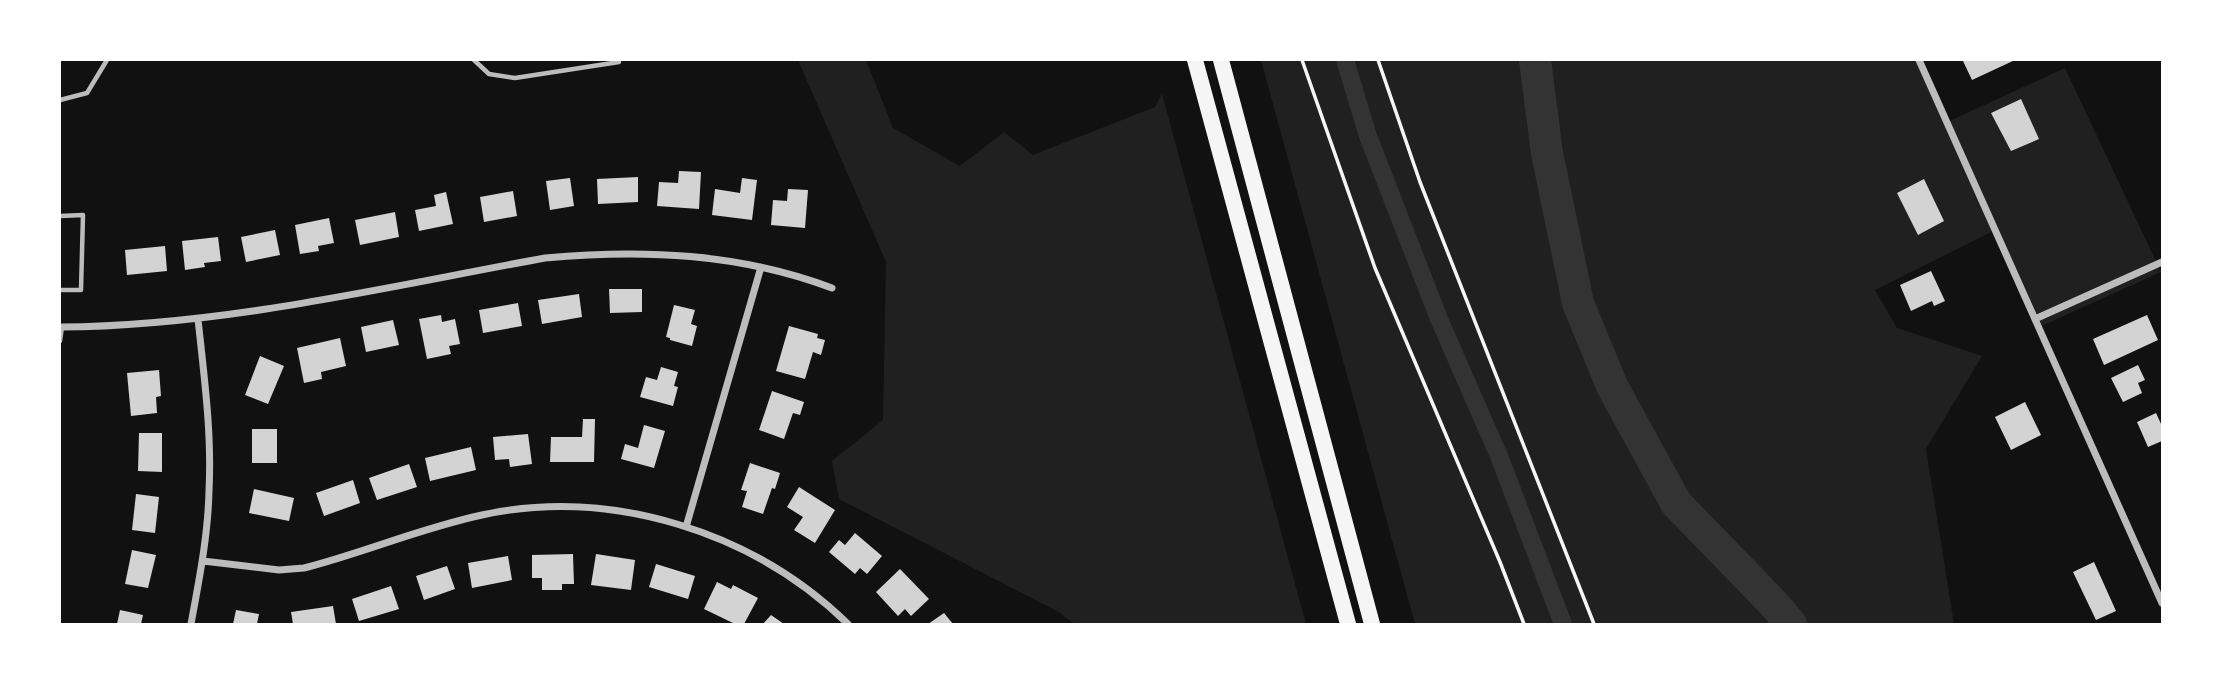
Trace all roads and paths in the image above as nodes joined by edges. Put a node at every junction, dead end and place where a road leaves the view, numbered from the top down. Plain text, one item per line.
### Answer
1 (107, 60) edge
2 (474, 60) edge
3 (618, 60) edge
4 (1195, 60) edge
5 (1221, 60) edge
6 (1302, 60) edge
7 (1378, 60) edge
8 (1919, 60) edge
9 (60, 100) edge
10 (60, 216) edge
11 (2162, 262) edge
12 (761, 267) junction
13 (832, 288) dead end
14 (60, 290) edge
15 (198, 319) junction
16 (2035, 319) junction
17 (61, 327) edge
18 (60, 341) edge
19 (686, 527) junction
20 (202, 561) junction
21 (2162, 603) edge
22 (191, 625) edge
23 (848, 625) edge
24 (1348, 625) edge
25 (1372, 625) edge
26 (1524, 625) edge
27 (1594, 625) edge

1 - 9 lane
2 - 3 lane
4 - 24 highway
5 - 25 highway
6 - 26 path
7 - 27 path
8 - 16 street
10 - 14 lane
11 - 16 street
12 - 13 street
12 - 15 street
12 - 19 street
15 - 17 street
15 - 20 street
16 - 21 street
17 - 18 lane
19 - 20 street
19 - 23 street
20 - 22 street

